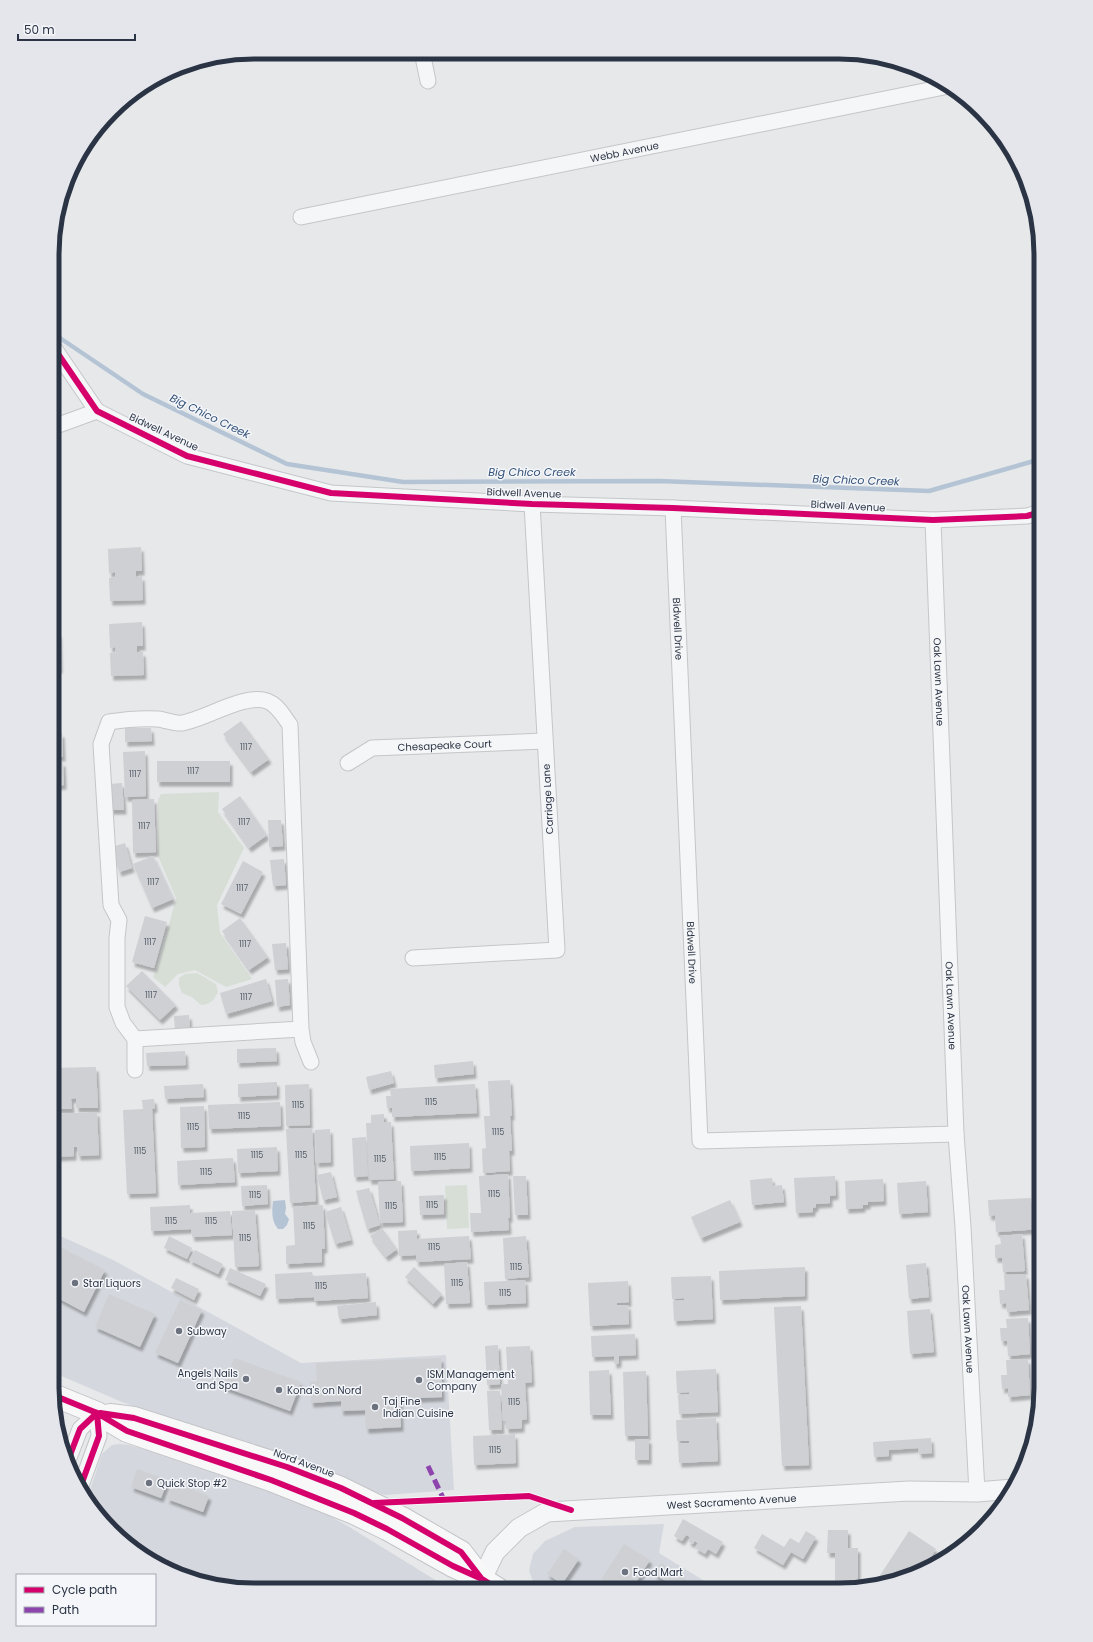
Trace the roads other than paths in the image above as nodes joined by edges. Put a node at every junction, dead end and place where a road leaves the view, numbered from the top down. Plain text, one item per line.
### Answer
1 (423, 59) edge
2 (428, 81) dead end
3 (940, 88) edge
4 (301, 217) dead end
5 (59, 355) edge
6 (97, 411) junction
7 (59, 425) edge
8 (532, 504) junction
9 (673, 508) junction
10 (1034, 514) edge
11 (933, 520) junction
12 (545, 741) junction
13 (348, 763) dead end
14 (413, 958) dead end
15 (301, 1029) junction
16 (135, 1039) junction
17 (311, 1062) dead end
18 (135, 1070) dead end
19 (956, 1134) junction
20 (59, 1398) edge
21 (96, 1413) junction
22 (70, 1454) edge
23 (83, 1481) edge
24 (1005, 1490) edge
25 (977, 1492) junction
26 (489, 1583) edge
27 (490, 1583) edge

1 - 2 street
3 - 4 street, Webb Avenue
5 - 6 street, Bidwell Avenue
6 - 7 street
6 - 8 street, Bidwell Avenue
8 - 9 street, Bidwell Avenue
8 - 12 street, Carriage Lane
9 - 11 street, Bidwell Avenue
9 - 19 street, Bidwell Drive
10 - 11 street, Bidwell Avenue
11 - 19 street, Oak Lawn Avenue
12 - 13 street, Chesapeake Court
12 - 14 street, Carriage Lane
15 - 16 street
15 - 16 street
15 - 17 street
16 - 18 street
19 - 25 street, Oak Lawn Avenue
20 - 21 main road, Nord Avenue
21 - 22 street
21 - 23 street
21 - 26 main road, Nord Avenue
24 - 25 street, West Sacramento Avenue
25 - 27 street, West Sacramento Avenue

